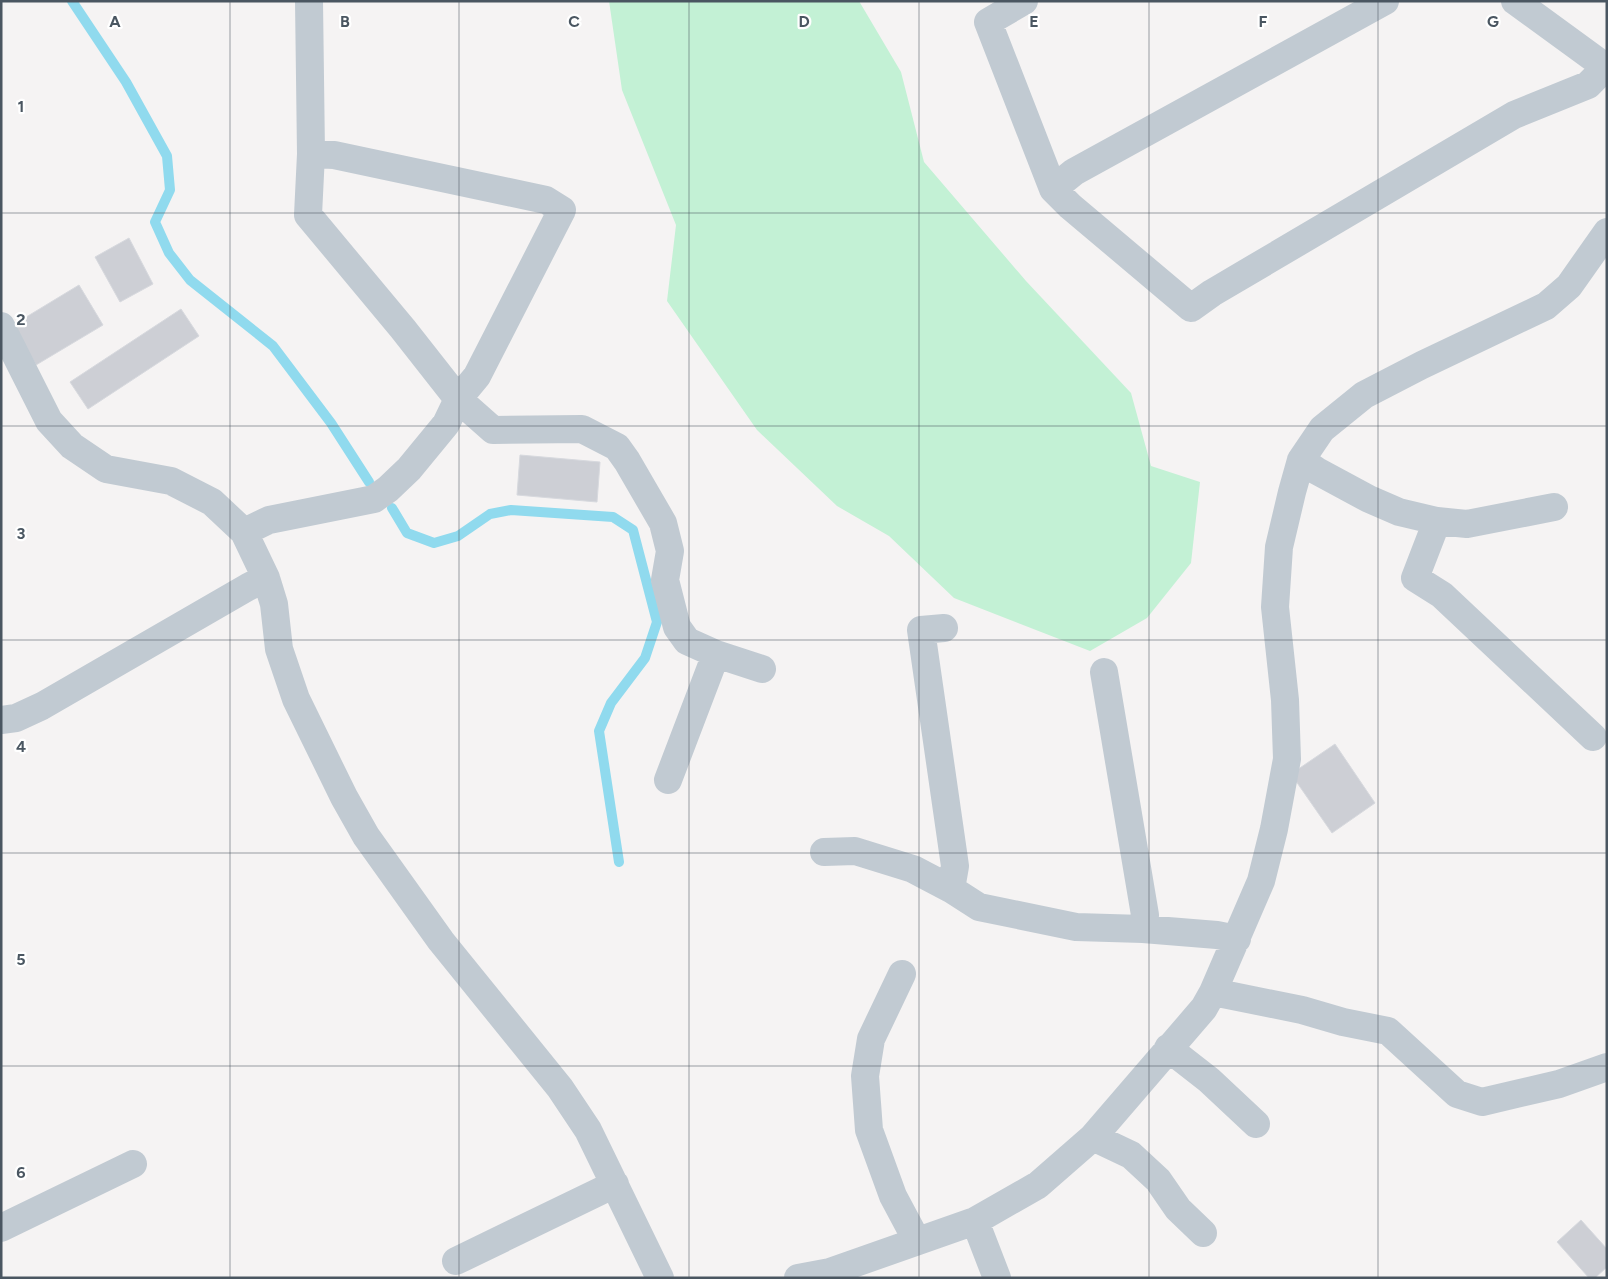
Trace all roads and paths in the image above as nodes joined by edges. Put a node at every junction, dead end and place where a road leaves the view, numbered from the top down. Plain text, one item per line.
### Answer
1 (309, 1) edge
2 (1024, 1) edge
3 (1385, 1) edge
4 (1515, 1) edge
5 (1607, 67) edge
6 (311, 154) junction
7 (1053, 189) junction
8 (1607, 232) edge
9 (1, 326) edge
10 (458, 399) junction
11 (1301, 460) junction
12 (1554, 507) dead end
13 (1437, 521) junction
14 (244, 532) junction
15 (266, 578) junction
16 (944, 628) dead end
17 (716, 654) junction
18 (762, 669) dead end
19 (1104, 672) dead end
20 (1, 720) edge
21 (1593, 737) dead end
22 (668, 780) dead end
23 (824, 852) dead end
24 (950, 889) junction
25 (1143, 929) junction
26 (1236, 939) junction
27 (902, 974) dead end
28 (1213, 992) junction
29 (1168, 1048) junction
30 (1607, 1067) edge
31 (1256, 1124) dead end
32 (1092, 1137) junction
33 (133, 1164) dead end
34 (615, 1184) junction
35 (975, 1221) junction
36 (1, 1228) edge
37 (1203, 1233) dead end
38 (917, 1241) junction
39 (456, 1261) dead end
40 (830, 1275) edge
41 (660, 1278) edge
42 (798, 1278) edge
43 (997, 1278) edge

1 - 6 street
2 - 7 street
3 - 7 street
4 - 5 street
5 - 7 street
6 - 10 street
6 - 10 street
8 - 11 street
9 - 14 street
10 - 14 street
10 - 17 street
11 - 13 street
11 - 26 street
12 - 13 street
13 - 21 street
14 - 15 street
15 - 20 street
15 - 34 street
16 - 24 street
17 - 18 street
17 - 22 street
19 - 25 street
23 - 24 street
24 - 25 street
25 - 26 street
26 - 28 street
27 - 38 street
28 - 29 street
28 - 30 street
29 - 31 street
29 - 32 street
32 - 35 street
32 - 37 street
33 - 36 street
34 - 39 street
34 - 41 street
35 - 38 street
35 - 43 street
38 - 40 street
40 - 42 street

